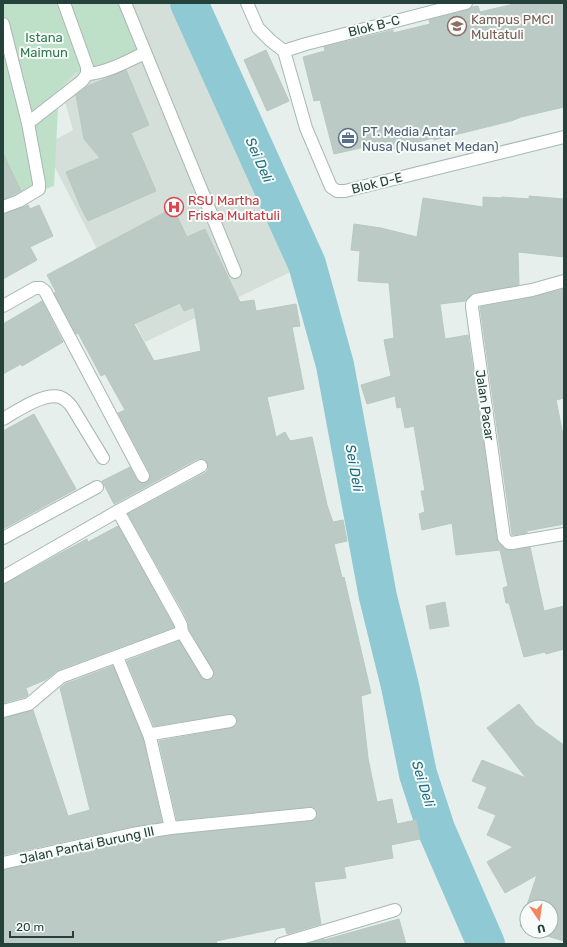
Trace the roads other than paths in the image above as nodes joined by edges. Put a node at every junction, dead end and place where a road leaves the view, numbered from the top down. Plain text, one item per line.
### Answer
1 (64, 3) edge
2 (125, 3) edge
3 (247, 3) edge
4 (466, 3) edge
5 (3, 24) edge
6 (284, 51) junction
7 (145, 53) junction
8 (87, 74) junction
9 (28, 123) junction
10 (564, 137) edge
11 (3, 208) edge
12 (235, 272) dead end
13 (564, 281) edge
14 (3, 306) edge
15 (3, 419) edge
16 (103, 458) dead end
17 (201, 466) dead end
18 (143, 476) dead end
19 (97, 487) dead end
20 (118, 511) junction
21 (564, 534) edge
22 (3, 538) edge
23 (3, 577) edge
24 (182, 632) junction
25 (117, 657) junction
26 (207, 673) dead end
27 (3, 711) edge
28 (230, 721) dead end
29 (150, 737) junction
30 (310, 814) dead end
31 (170, 828) junction
32 (3, 863) edge
33 (395, 910) dead end
34 (281, 944) edge

1 - 8 street
2 - 7 street
3 - 6 street
4 - 6 street, Blok B-C
5 - 9 street
6 - 10 street, Blok D-E
7 - 8 street
7 - 12 street
8 - 9 street
9 - 11 street
13 - 21 street, Jalan Pacar
14 - 18 street
15 - 16 street
17 - 20 street
19 - 22 street
20 - 23 street
20 - 24 street
24 - 25 street
24 - 26 street
25 - 27 street
25 - 29 street, Jalan Pantai Burung III
28 - 29 street
29 - 31 street, Jalan Pantai Burung III
30 - 31 street, Jalan Pantai Burung III
31 - 32 street, Jalan Pantai Burung III
33 - 34 street

